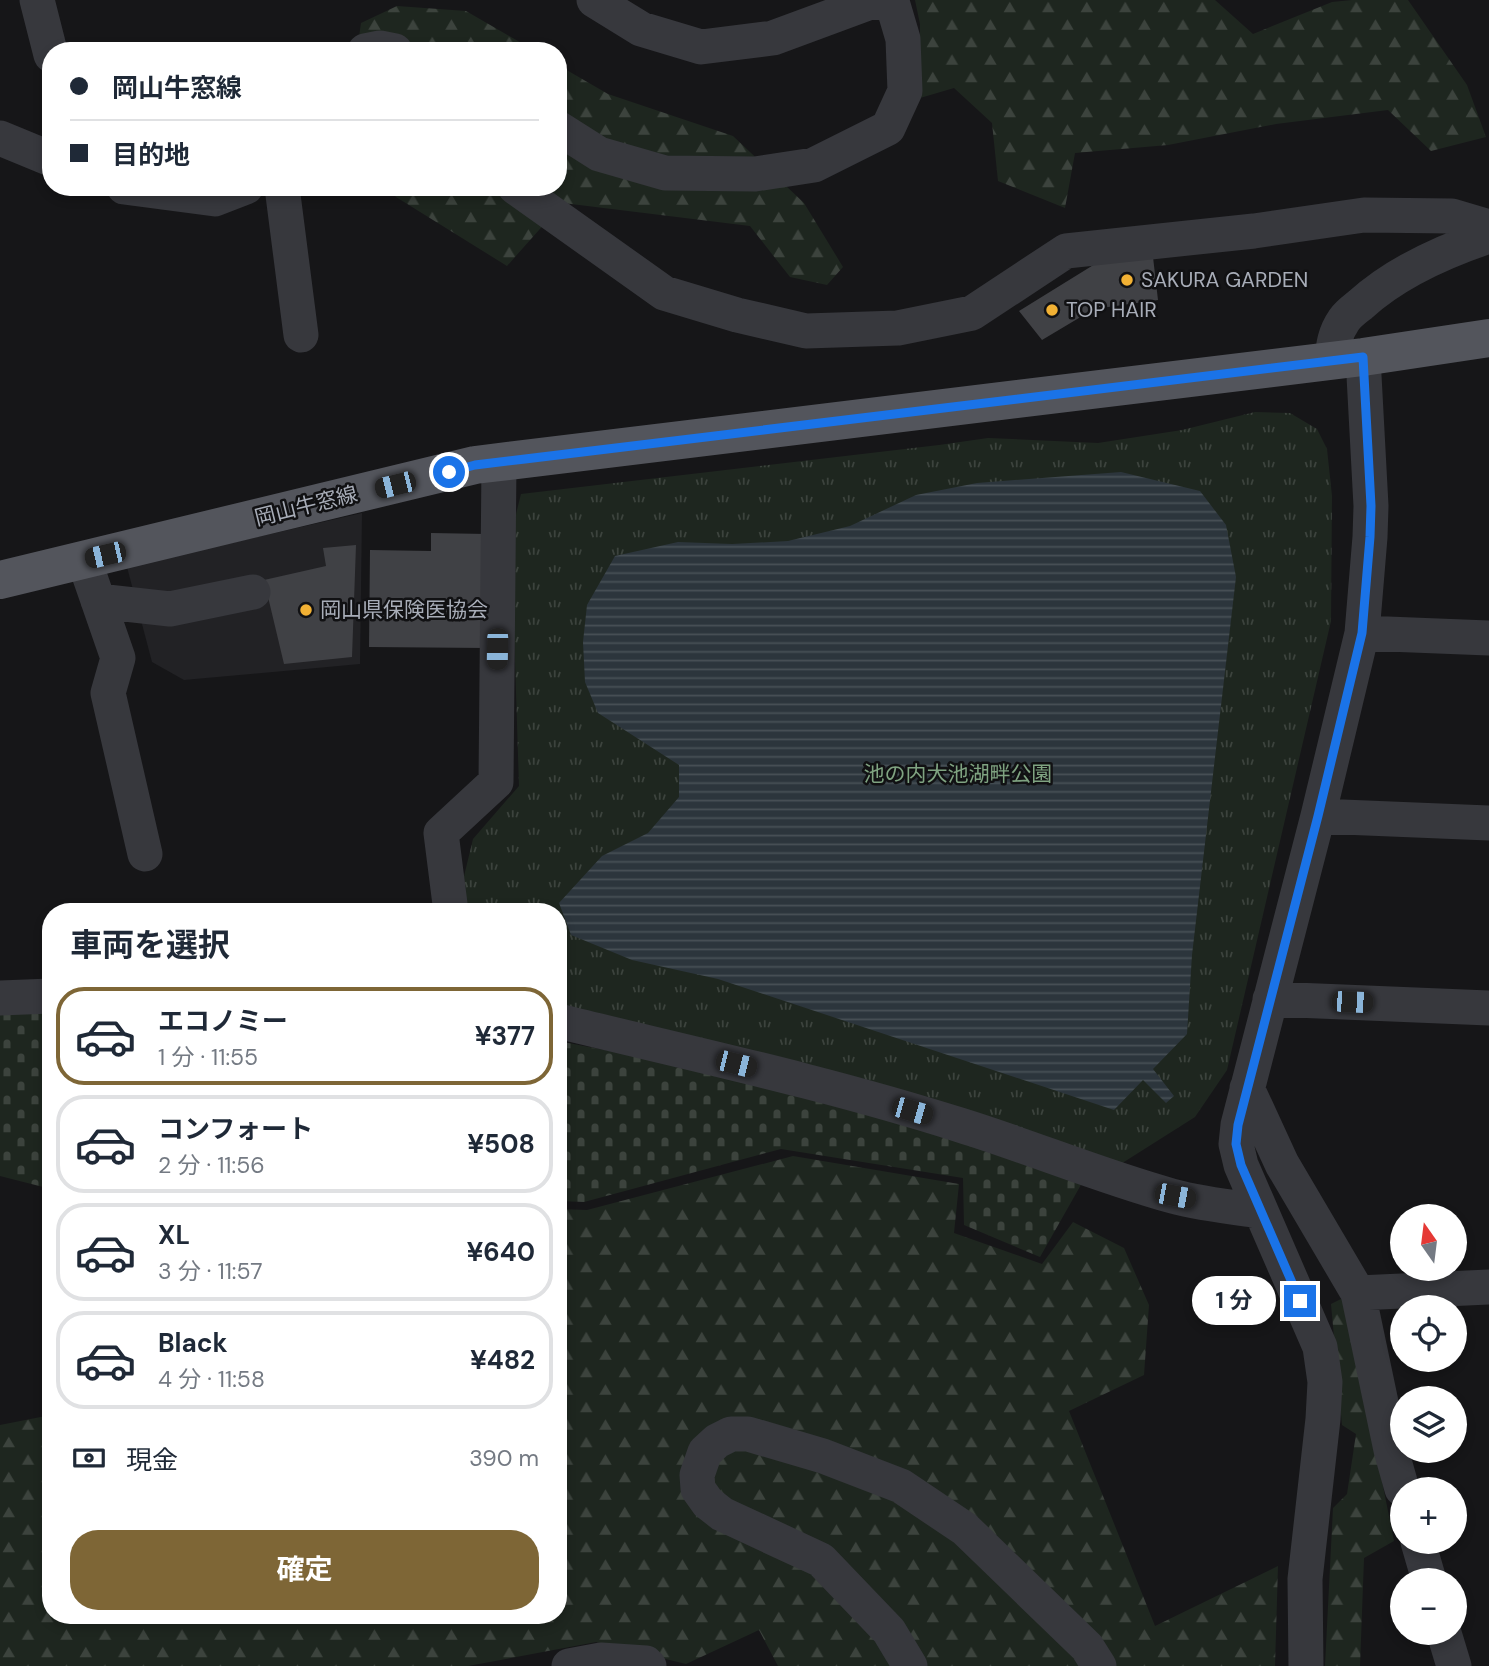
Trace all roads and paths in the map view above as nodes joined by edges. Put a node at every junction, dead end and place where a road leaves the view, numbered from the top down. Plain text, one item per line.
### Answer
1 (37, 0) edge
2 (594, 0) edge
3 (893, 3) edge
4 (48, 42) edge
5 (567, 134) edge
6 (0, 138) edge
7 (42, 155) edge
8 (192, 196) edge
9 (223, 196) edge
10 (283, 196) edge
11 (528, 196) edge
12 (1489, 227) edge
13 (1489, 236) edge
14 (301, 335) dead end
15 (1489, 338) edge
16 (1348, 359) junction
17 (499, 462) junction
18 (84, 560) junction
19 (0, 580) edge
20 (253, 592) dead end
21 (98, 601) junction
22 (1362, 633) junction
23 (1489, 638) edge
24 (1318, 816) junction
25 (1489, 822) edge
26 (145, 854) dead end
27 (450, 903) edge
28 (42, 996) edge
29 (0, 998) edge
30 (1270, 999) junction
31 (1489, 1008) edge
32 (567, 1023) edge
33 (1247, 1088) junction
34 (1261, 1210) junction
35 (1489, 1287) edge
36 (1358, 1293) junction
37 (1399, 1477) edge
38 (1448, 1645) edge
39 (569, 1666) edge
40 (649, 1666) edge
41 (910, 1666) edge
42 (1099, 1666) edge
43 (1306, 1666) edge
44 (1454, 1666) edge

1 - 4 street
2 - 3 street
3 - 5 street
6 - 7 street
8 - 9 street
10 - 14 street
11 - 12 street
13 - 16 street
15 - 16 main road, 岡山牛窓線
16 - 17 main road, 岡山牛窓線
16 - 22 street
17 - 18 main road, 岡山牛窓線
17 - 27 street
18 - 19 main road, 岡山牛窓線
18 - 21 street
20 - 21 street
21 - 26 street
22 - 23 street
22 - 24 street
24 - 25 street
24 - 30 street
28 - 29 street
30 - 31 street
30 - 33 street
32 - 34 street
33 - 34 street
33 - 36 street
34 - 43 street
35 - 36 street
36 - 37 street
38 - 44 street
39 - 40 street
41 - 42 street

